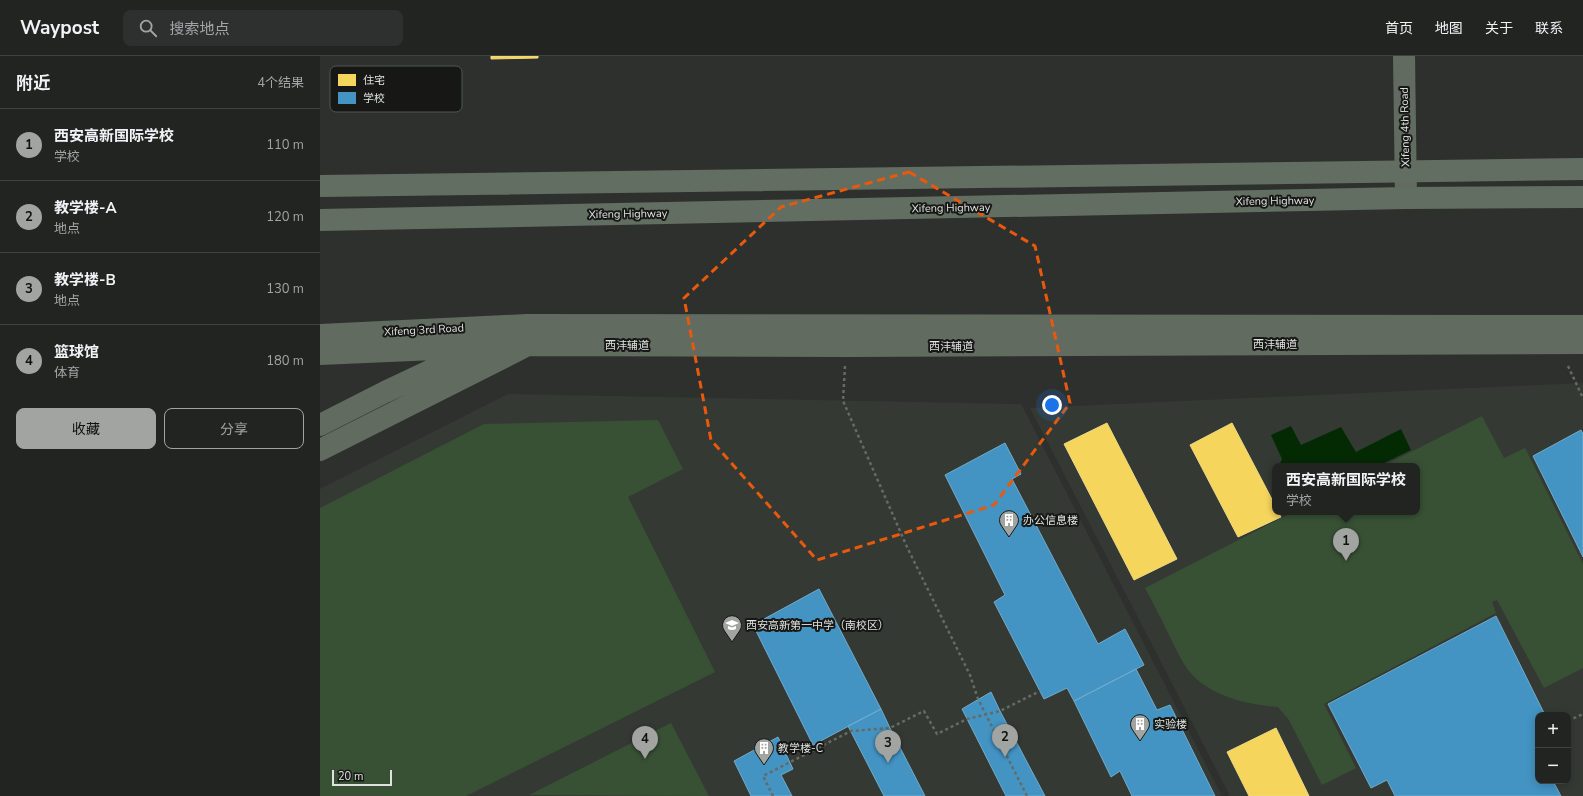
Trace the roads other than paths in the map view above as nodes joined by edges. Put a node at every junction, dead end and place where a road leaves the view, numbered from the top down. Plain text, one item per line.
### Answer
1 (1404, 56) edge
2 (1583, 169) edge
3 (1406, 172) junction
4 (320, 186) edge
5 (1583, 197) edge
6 (1406, 198) junction
7 (320, 220) edge
8 (1583, 326) edge
9 (320, 335) edge
10 (528, 335) junction
11 (1583, 343) edge
12 (482, 346) junction
13 (320, 354) edge
14 (320, 425) edge
15 (320, 450) edge

1 - 3 street, Xifeng 4th Road
2 - 3 highway
3 - 4 highway
3 - 6 street, Xifeng 4th Road
5 - 6 highway, Xifeng Highway
6 - 7 highway, Xifeng Highway
8 - 10 street, 西沣辅道
9 - 10 street, Xifeng 3rd Road
10 - 11 street, 西沣辅道
10 - 12 street, 西沣辅道
10 - 15 street
12 - 13 street, 西沣辅道
12 - 14 street

